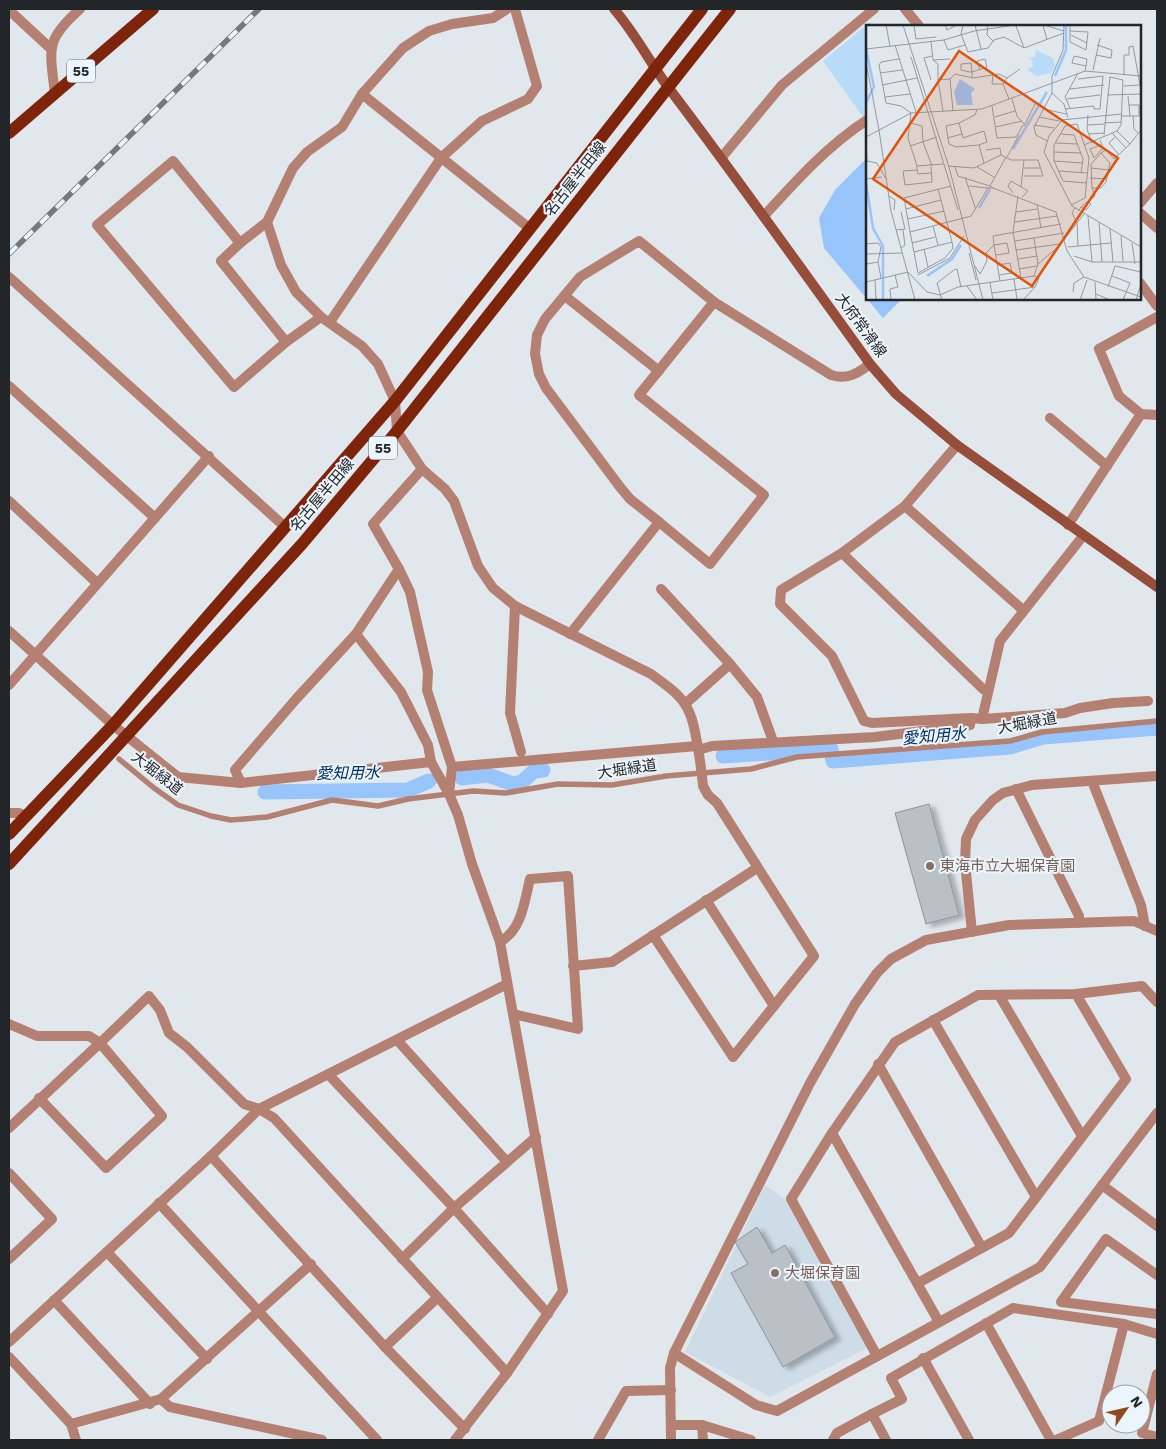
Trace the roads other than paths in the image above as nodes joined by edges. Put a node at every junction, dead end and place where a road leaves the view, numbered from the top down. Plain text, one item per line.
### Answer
1 (80, 9) edge
2 (153, 9) edge
3 (507, 9) edge
4 (515, 9) edge
5 (614, 9) edge
6 (702, 9) edge
7 (730, 9) edge
8 (874, 9) edge
9 (905, 9) edge
10 (9, 10) edge
11 (918, 25) edge
12 (50, 48) junction
13 (656, 69) junction
14 (668, 87) junction
15 (55, 94) junction
16 (362, 94) junction
17 (866, 121) edge
18 (9, 133) edge
19 (722, 157) junction
20 (441, 158) junction
21 (1157, 183) edge
22 (1141, 203) edge
23 (1141, 214) edge
24 (764, 216) junction
25 (267, 222) junction
26 (529, 228) junction
27 (1157, 228) edge
28 (240, 243) junction
29 (9, 277) edge
30 (1141, 284) edge
31 (565, 296) junction
32 (714, 302) junction
33 (1157, 306) edge
34 (321, 316) junction
35 (1157, 317) edge
36 (330, 322) junction
37 (286, 342) junction
38 (870, 364) junction
39 (659, 371) junction
40 (9, 386) edge
41 (395, 401) junction
42 (1142, 414) junction
43 (1157, 415) edge
44 (1050, 418) dead end
45 (397, 431) junction
46 (957, 445) junction
47 (209, 456) junction
48 (1107, 466) junction
49 (422, 469) junction
50 (9, 501) edge
51 (905, 506) junction
52 (155, 518) junction
53 (659, 522) junction
54 (1068, 525) junction
55 (284, 526) junction
56 (1084, 536) junction
57 (842, 553) junction
58 (399, 569) junction
59 (97, 583) junction
60 (1157, 587) edge
61 (661, 589) dead end
62 (515, 606) junction
63 (1023, 610) junction
64 (9, 631) edge
65 (356, 634) junction
66 (570, 634) junction
67 (34, 656) junction
68 (730, 664) junction
69 (9, 685) edge
70 (988, 691) junction
71 (1148, 702) dead end
72 (685, 704) junction
73 (977, 718) junction
74 (1157, 721) edge
75 (113, 725) junction
76 (126, 735) junction
77 (773, 741) junction
78 (698, 748) junction
79 (521, 752) dead end
80 (119, 758) dead end
81 (431, 762) junction
82 (452, 767) junction
83 (702, 773) junction
84 (1157, 776) edge
85 (1092, 781) junction
86 (241, 783) junction
87 (1016, 788) junction
88 (449, 794) junction
89 (9, 814) edge
90 (26, 816) junction
91 (9, 834) edge
92 (9, 864) edge
93 (756, 868) junction
94 (706, 900) junction
95 (1079, 923) junction
96 (1145, 926) junction
97 (1157, 931) edge
98 (972, 932) junction
99 (653, 935) junction
100 (500, 942) junction
101 (574, 966) junction
102 (507, 984) junction
103 (1076, 994) junction
104 (999, 995) junction
105 (1157, 1002) edge
106 (774, 1006) junction
107 (513, 1014) junction
108 (933, 1020) junction
109 (9, 1024) edge
110 (397, 1040) junction
111 (100, 1043) junction
112 (878, 1064) junction
113 (329, 1075) junction
114 (40, 1098) junction
115 (259, 1109) junction
116 (1157, 1113) edge
117 (9, 1128) edge
118 (832, 1133) junction
119 (1082, 1136) junction
120 (536, 1137) junction
121 (211, 1156) junction
122 (507, 1162) junction
123 (9, 1173) edge
124 (1102, 1185) junction
125 (1036, 1197) junction
126 (159, 1203) junction
127 (454, 1208) junction
128 (1156, 1222) edge
129 (982, 1248) junction
130 (107, 1252) junction
131 (9, 1259) edge
132 (402, 1259) junction
133 (310, 1264) junction
134 (1157, 1275) edge
135 (918, 1283) junction
136 (437, 1298) junction
137 (54, 1300) junction
138 (258, 1310) junction
139 (548, 1314) junction
140 (1157, 1314) edge
141 (939, 1322) junction
142 (986, 1323) junction
143 (1124, 1324) junction
144 (1157, 1334) edge
145 (9, 1342) edge
146 (385, 1346) junction
147 (674, 1353) junction
148 (9, 1356) edge
149 (877, 1356) junction
150 (923, 1358) junction
151 (206, 1359) junction
152 (507, 1373) junction
153 (1157, 1374) edge
154 (672, 1390) junction
155 (161, 1399) junction
156 (150, 1404) junction
157 (872, 1414) junction
158 (71, 1424) junction
159 (702, 1424) junction
160 (671, 1425) junction
161 (465, 1429) junction
162 (1157, 1437) edge
163 (76, 1440) edge
164 (322, 1440) edge
165 (377, 1440) edge
166 (455, 1440) edge
167 (598, 1440) edge
168 (671, 1440) edge
169 (703, 1440) edge
170 (751, 1440) edge
171 (834, 1440) edge
172 (886, 1440) edge
173 (969, 1440) edge
174 (1051, 1440) edge
175 (1056, 1440) edge

1 - 12 street
2 - 15 main road, 55
3 - 16 street
4 - 20 street
5 - 13 main road, 大府常滑線
6 - 13 main road, 名古屋半田線 / 55
7 - 14 main road, 名古屋半田線 / 55
8 - 19 street
9 - 11 street
10 - 12 street
12 - 15 street
13 - 14 main road, 大府常滑線
13 - 26 main road, 名古屋半田線 / 55
14 - 19 main road, 大府常滑線
14 - 45 main road, 名古屋半田線 / 55
15 - 18 main road, 55
16 - 20 street
16 - 25 street
17 - 24 street
19 - 24 main road, 大府常滑線
20 - 26 street
20 - 36 street
21 - 22 street
23 - 27 street
24 - 38 main road, 大府常滑線
25 - 28 street
25 - 34 street
26 - 41 main road, 名古屋半田線 / 55
28 - 37 street
28 - 37 street
29 - 47 street
30 - 33 street
31 - 32 street
31 - 39 street
31 - 53 street
32 - 38 street
32 - 39 street
34 - 36 street
34 - 37 street
35 - 42 street
36 - 41 street
38 - 46 main road, 大府常滑線
39 - 53 street
40 - 52 street
41 - 45 street
41 - 55 main road, 名古屋半田線 / 55
42 - 43 street
42 - 48 street
44 - 48 street
45 - 49 street
45 - 76 main road, 名古屋半田線 / 55
46 - 51 street
46 - 54 main road, 大府常滑線
47 - 52 street
47 - 55 street
48 - 54 street
49 - 58 street
49 - 62 street
50 - 59 street
51 - 57 street
51 - 63 street
52 - 59 street
53 - 66 street
54 - 56 main road, 大府常滑線
55 - 75 main road, 名古屋半田線 / 55
56 - 60 main road, 大府常滑線
56 - 63 street
57 - 70 street
57 - 73 street
58 - 65 street
58 - 82 street
59 - 67 street
61 - 68 street
62 - 66 street
62 - 79 street
63 - 70 street
64 - 67 street
65 - 81 street
65 - 86 street
66 - 72 street
67 - 69 street
67 - 75 street
68 - 72 street
68 - 77 street
70 - 73 street
71 - 73 street
72 - 78 street
73 - 77 street
74 - 83 lane, 大堀緑道
75 - 76 street
75 - 90 main road, 名古屋半田線 / 55
76 - 86 street
76 - 92 main road, 名古屋半田線 / 55
77 - 78 street
78 - 82 street
78 - 83 street
80 - 88 lane, 大堀緑道
81 - 86 street
81 - 88 street
82 - 88 street
83 - 88 lane, 大堀緑道
83 - 93 street
84 - 85 street
85 - 87 street
85 - 96 street
87 - 95 street
87 - 98 street
88 - 100 street
89 - 90 street
90 - 91 main road, 名古屋半田線 / 55
93 - 94 street
93 - 106 street
94 - 99 street
94 - 106 street
95 - 96 street
95 - 98 street
96 - 97 street
98 - 147 street
99 - 101 street
99 - 106 street
100 - 101 street
100 - 102 street
101 - 107 street
102 - 107 street
102 - 110 street
103 - 104 street
103 - 105 street
103 - 119 street
104 - 108 street
104 - 119 street
107 - 120 street
108 - 112 street
108 - 125 street
109 - 111 street
110 - 113 street
110 - 122 street
111 - 114 street
111 - 114 street
111 - 115 street
112 - 118 street
112 - 129 street
113 - 115 street
113 - 127 street
114 - 117 street
115 - 121 street
115 - 132 street
116 - 124 street
118 - 135 street
118 - 149 street
119 - 125 street
120 - 122 street
120 - 139 street
121 - 126 street
121 - 133 street
122 - 127 street
123 - 131 street
124 - 128 street
124 - 141 street
125 - 129 street
126 - 130 street
126 - 138 street
127 - 132 street
127 - 139 street
129 - 135 street
130 - 137 street
130 - 151 street
132 - 136 street
133 - 138 street
133 - 146 street
134 - 140 street
135 - 141 street
136 - 146 street
136 - 152 street
137 - 145 street
137 - 156 street
138 - 151 street
138 - 165 street
139 - 152 street
141 - 149 street
142 - 143 street
142 - 150 street
142 - 174 street
143 - 144 street
143 - 175 street
146 - 161 street
147 - 149 street
147 - 154 street
148 - 158 street
150 - 157 street
150 - 173 street
151 - 155 street
152 - 161 street
153 - 162 street
154 - 160 street
154 - 167 street
155 - 156 street
155 - 164 street
156 - 158 street
157 - 171 street
157 - 172 street
158 - 163 street
159 - 160 street
159 - 169 street
159 - 170 street
160 - 168 street
161 - 166 street

